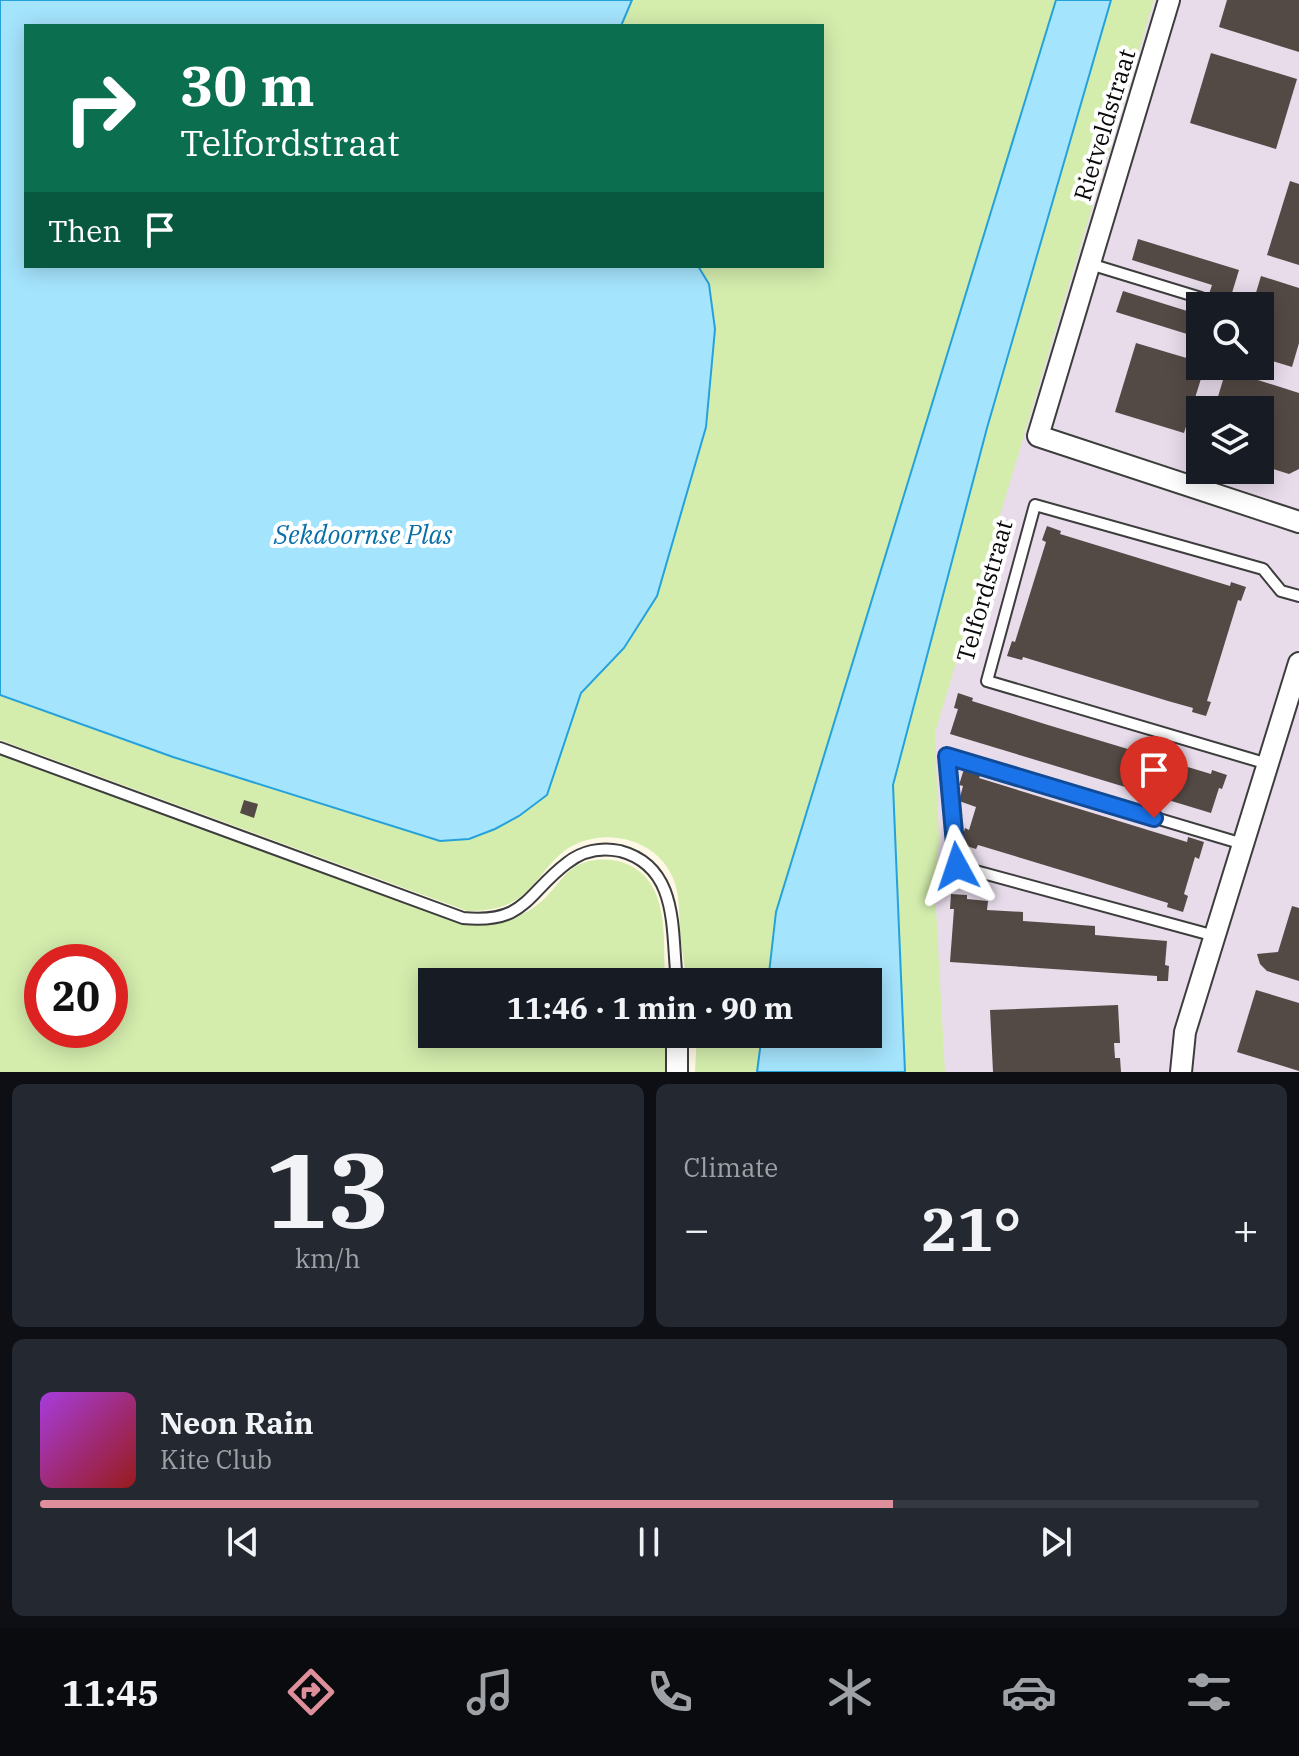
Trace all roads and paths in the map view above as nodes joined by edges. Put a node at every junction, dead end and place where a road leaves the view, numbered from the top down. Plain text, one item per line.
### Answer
1 (1169, 0) edge
2 (1090, 264) junction
3 (1186, 293) edge
4 (1299, 522) edge
5 (1299, 596) edge
6 (1299, 663) edge
7 (0, 748) edge
8 (1268, 764) junction
9 (1243, 844) junction
10 (1215, 936) junction
11 (675, 968) edge
12 (677, 1048) edge
13 (677, 1072) edge
14 (1181, 1072) edge

1 - 2 street, Rietveldstraat
2 - 3 lane
2 - 4 street, Rietveldstraat
5 - 8 lane, Telfordstraat
6 - 8 street
7 - 11 lane
8 - 9 street
9 - 10 street
9 - 10 lane
10 - 14 street
12 - 13 street

